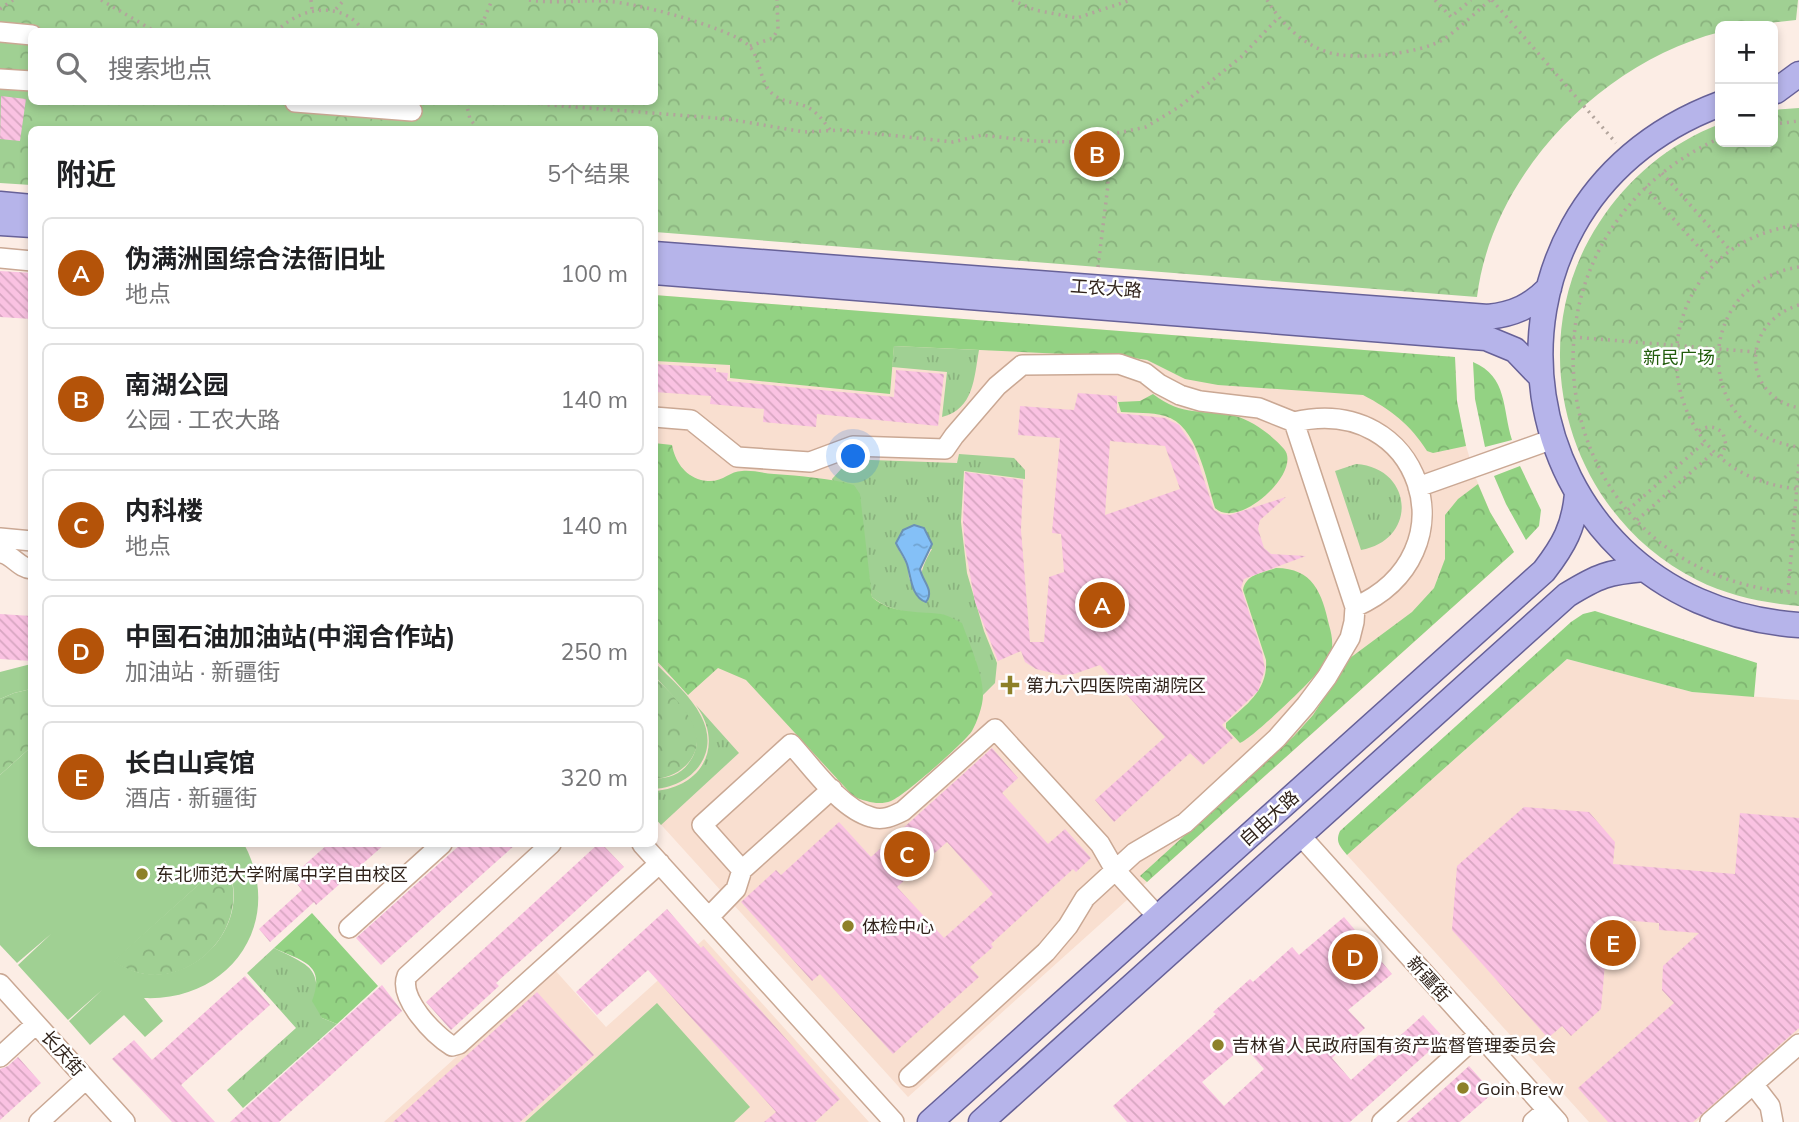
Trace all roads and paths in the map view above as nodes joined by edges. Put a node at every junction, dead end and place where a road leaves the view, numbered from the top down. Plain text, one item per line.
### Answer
1 (13, 0) edge
2 (101, 0) edge
3 (311, 0) edge
4 (344, 0) edge
5 (492, 0) edge
6 (529, 0) edge
7 (777, 0) edge
8 (1012, 0) edge
9 (1131, 0) edge
10 (1266, 0) edge
11 (1435, 0) edge
12 (1471, 0) edge
13 (1491, 0) edge
14 (0, 9) edge
15 (312, 9) junction
16 (337, 9) junction
17 (1278, 18) junction
18 (149, 28) edge
19 (280, 28) edge
20 (362, 28) edge
21 (482, 28) edge
22 (0, 32) edge
23 (28, 35) edge
24 (749, 46) junction
25 (1799, 74) edge
26 (0, 79) edge
27 (28, 81) edge
28 (1783, 90) edge
29 (334, 105) edge
30 (467, 105) edge
31 (550, 105) edge
32 (1715, 106) edge
33 (412, 111) dead end
34 (1799, 121) edge
35 (1778, 123) edge
36 (476, 126) edge
37 (831, 131) junction
38 (1107, 136) junction
39 (1715, 140) edge
40 (1629, 158) junction
41 (1661, 173) junction
42 (1645, 187) junction
43 (0, 204) edge
44 (28, 207) edge
45 (0, 223) edge
46 (28, 225) edge
47 (1799, 225) edge
48 (1730, 250) junction
49 (658, 254) edge
50 (0, 258) edge
51 (28, 261) edge
52 (1714, 264) junction
53 (1799, 267) edge
54 (658, 272) edge
55 (1095, 287) junction
56 (1549, 288) junction
57 (1799, 305) edge
58 (1573, 337) junction
59 (1676, 345) junction
60 (1718, 349) junction
61 (1756, 352) junction
62 (1541, 377) junction
63 (1799, 408) edge
64 (658, 418) edge
65 (1294, 422) junction
66 (1699, 431) junction
67 (1553, 439) junction
68 (1706, 441) junction
69 (1799, 447) edge
70 (1715, 451) junction
71 (1721, 456) junction
72 (1799, 463) edge
73 (1418, 487) junction
74 (1798, 489) edge
75 (1577, 494) junction
76 (1628, 510) junction
77 (1637, 520) junction
78 (0, 538) edge
79 (28, 541) edge
80 (0, 553) edge
81 (28, 569) edge
82 (1644, 569) junction
83 (1788, 592) junction
84 (1799, 593) edge
85 (1355, 607) junction
86 (1799, 625) edge
87 (832, 789) junction
88 (1300, 835) junction
89 (439, 847) edge
90 (548, 847) edge
91 (645, 847) edge
92 (660, 863) junction
93 (742, 870) junction
94 (1115, 870) junction
95 (709, 917) junction
96 (1158, 917) junction
97 (349, 928) dead end
98 (0, 984) edge
99 (36, 1024) junction
100 (1479, 1034) junction
101 (1799, 1044) edge
102 (0, 1057) edge
103 (909, 1077) dead end
104 (86, 1079) junction
105 (1753, 1084) junction
106 (1546, 1118) edge
107 (39, 1122) edge
108 (125, 1122) edge
109 (894, 1122) edge
110 (930, 1122) edge
111 (981, 1122) edge
112 (1382, 1122) edge
113 (1710, 1122) edge
114 (1773, 1122) edge

1 - 14 path
2 - 18 path
3 - 15 path
4 - 16 path
5 - 21 path
6 - 24 path
7 - 24 path
8 - 9 path
10 - 17 path
11 - 12 path
13 - 17 path
13 - 40 path
15 - 16 path
15 - 19 path
16 - 20 path
17 - 38 path
22 - 23 street
24 - 37 path
25 - 28 main road
26 - 27 street
29 - 33 street
30 - 36 path
31 - 37 path
32 - 40 main road
34 - 35 path
37 - 38 path
38 - 55 path
39 - 41 path
40 - 56 main road
41 - 42 path
41 - 48 path
42 - 52 path
42 - 58 path
43 - 44 main road
45 - 46 main road
47 - 48 path
48 - 52 path
49 - 55 main road, 工农大路
50 - 51 street
52 - 59 path
53 - 60 path
54 - 62 main road, 工农大路
55 - 56 main road, 工农大路
56 - 62 main road
57 - 61 path
58 - 59 path
58 - 76 path
59 - 60 path
59 - 66 path
60 - 61 path
60 - 69 path
61 - 63 path
62 - 67 main road
64 - 65 street
65 - 73 street
65 - 85 street
66 - 68 path
66 - 71 path
67 - 73 street
67 - 75 main road
68 - 70 path
68 - 76 path
70 - 71 path
70 - 77 path
71 - 74 path
72 - 74 path
73 - 85 street
74 - 83 path
75 - 82 main road
75 - 96 main road, 自由大路
76 - 77 path
77 - 83 path
78 - 79 street
80 - 81 street
82 - 86 main road
82 - 88 main road, 自由大路
83 - 84 path
85 - 94 street
87 - 93 street
87 - 93 street
87 - 94 street
88 - 100 street, 新疆街
88 - 111 main road, 自由大路
89 - 97 street
90 - 92 street
91 - 92 street
92 - 95 street
93 - 95 street
94 - 96 street
94 - 103 street
95 - 109 street
96 - 110 main road, 自由大路
98 - 99 street, 长庆街
99 - 102 street
99 - 104 street, 长庆街
100 - 106 street, 新疆街
100 - 112 street
101 - 105 street
104 - 107 street
104 - 108 street, 长庆街
105 - 113 street
105 - 114 street

